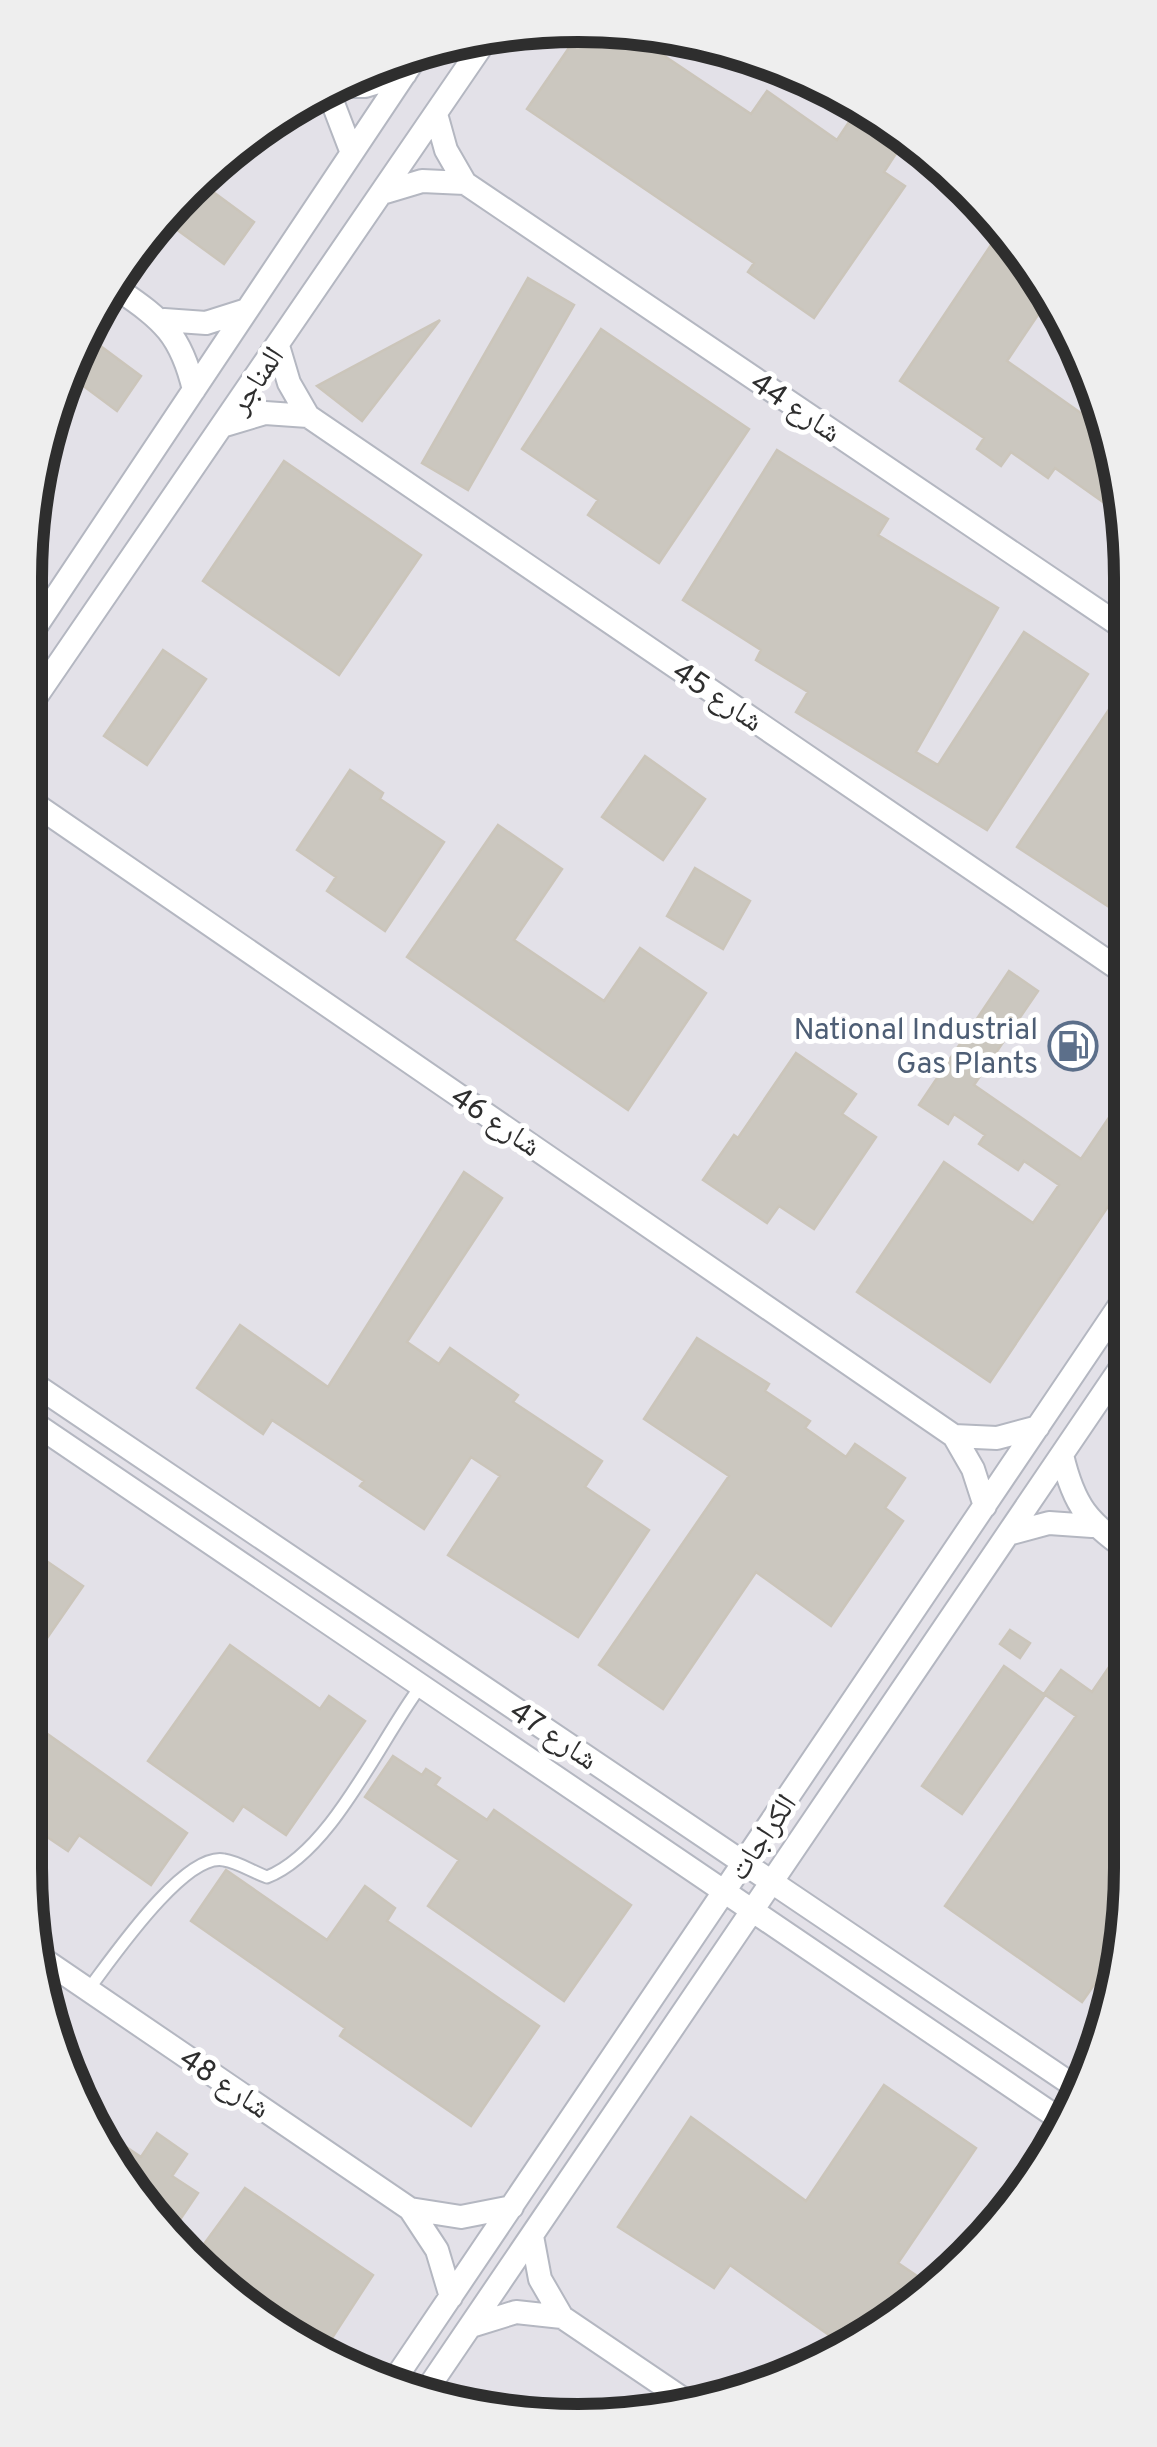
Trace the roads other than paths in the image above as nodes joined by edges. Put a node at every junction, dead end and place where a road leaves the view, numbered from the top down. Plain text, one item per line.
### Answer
1 (477, 52) edge
2 (408, 70) edge
3 (333, 102) edge
4 (436, 114) junction
5 (352, 153) junction
6 (464, 183) junction
7 (382, 193) junction
8 (124, 294) edge
9 (246, 310) junction
10 (164, 320) junction
11 (278, 346) junction
12 (194, 390) junction
13 (308, 416) junction
14 (225, 425) junction
15 (42, 618) edge
16 (1114, 621) edge
17 (42, 689) edge
18 (42, 813) edge
19 (1114, 966) edge
20 (1114, 1314) edge
21 (1114, 1378) edge
22 (42, 1389) edge
23 (1038, 1426) junction
24 (42, 1429) edge
25 (954, 1436) junction
26 (1062, 1455) junction
27 (985, 1506) junction
28 (1092, 1526) junction
29 (1008, 1534) junction
30 (1114, 1541) edge
31 (420, 1687) junction
32 (744, 1863) junction
33 (772, 1882) junction
34 (726, 1891) junction
35 (753, 1910) junction
36 (52, 1965) edge
37 (88, 1990) junction
38 (1070, 2083) edge
39 (1054, 2115) edge
40 (512, 2207) junction
41 (410, 2209) junction
42 (532, 2236) junction
43 (451, 2297) junction
44 (562, 2317) junction
45 (471, 2326) junction
46 (399, 2373) edge
47 (431, 2383) edge
48 (677, 2395) edge

1 - 4 street, المناجر
2 - 5 street, المناجر
3 - 5 street
4 - 6 street
4 - 7 street, المناجر
5 - 9 street, المناجر
6 - 7 street
6 - 16 street, شارع 44
7 - 11 street, المناجر
8 - 10 street
9 - 10 street
9 - 12 street, المناجر
10 - 12 street
11 - 13 street, شارع 45
11 - 14 street, المناجر
12 - 15 street, المناجر
13 - 14 street
13 - 19 street, شارع 45
14 - 17 street, المناجر
18 - 25 street, شارع 46
20 - 23 street, الكراجات
21 - 26 street, الكراجات
22 - 32 street, شارع 47
23 - 25 street
23 - 27 street, الكراجات
24 - 31 street, شارع 47
25 - 27 street, شارع 46
26 - 28 street
26 - 29 street, الكراجات
27 - 32 street, الكراجات
28 - 29 street
28 - 30 street
29 - 33 street, الكراجات
31 - 34 street, شارع 47
31 - 37 lane
32 - 33 street, شارع 47
32 - 34 street, الكراجات
33 - 35 street, الكراجات
33 - 38 street, شارع 47
34 - 35 street, شارع 47
34 - 40 street, الكراجات
35 - 39 street, شارع 47
35 - 42 street, الكراجات
36 - 37 street, شارع 48
37 - 41 street, شارع 48
40 - 41 street, شارع 48
40 - 43 street, الكراجات
41 - 43 street, شارع 48
42 - 44 street
42 - 45 street, الكراجات
43 - 46 street, الكراجات
44 - 45 street
44 - 48 street
45 - 47 street, الكراجات

